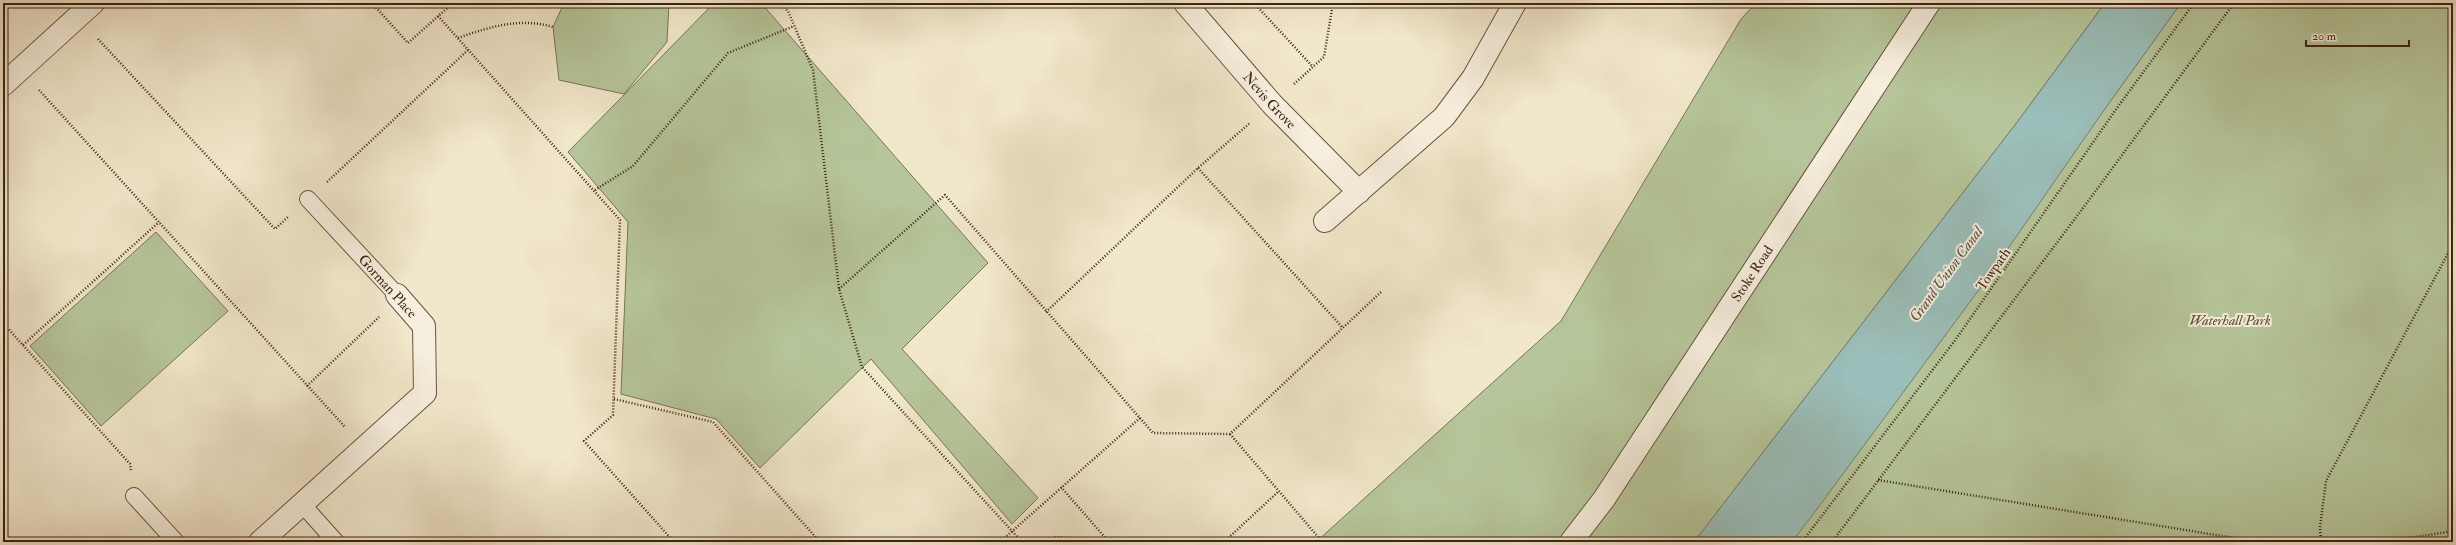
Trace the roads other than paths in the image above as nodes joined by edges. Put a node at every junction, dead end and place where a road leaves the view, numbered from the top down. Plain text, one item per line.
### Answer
1 (1186, 3) edge
2 (1515, 3) edge
3 (1928, 3) edge
4 (85, 10) edge
5 (3, 85) edge
6 (1359, 192) junction
7 (308, 199) road end
8 (1325, 221) dead end
9 (399, 296) joint
10 (134, 496) road end
11 (302, 504) junction
12 (176, 542) edge
13 (260, 542) edge
14 (336, 542) edge
15 (1571, 542) edge

1 - 6 street, Nevis Grove
2 - 6 street
3 - 15 street, Stoke Road
4 - 5 street
6 - 8 street
7 - 9 lane, Gorman Place
9 - 11 street, Gorman Place
10 - 12 lane
11 - 13 street, Gorman Place
11 - 14 lane

